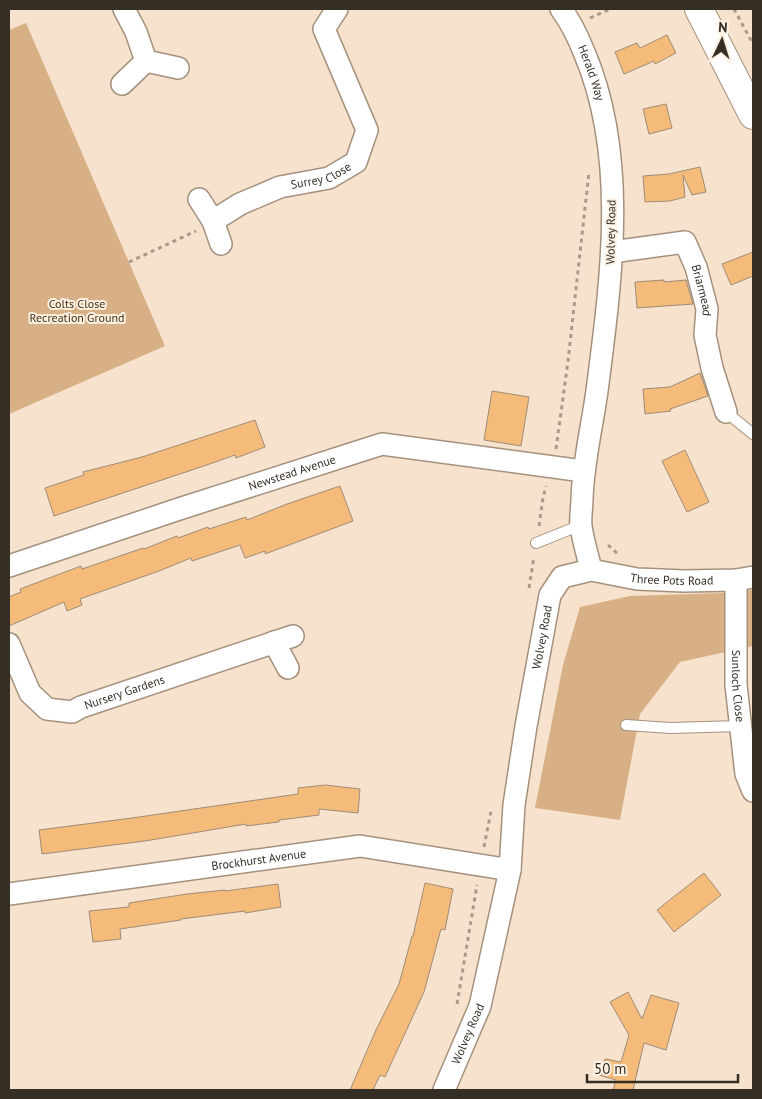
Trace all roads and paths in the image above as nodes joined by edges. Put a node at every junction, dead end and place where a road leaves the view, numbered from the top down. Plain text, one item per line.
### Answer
1 (124, 9) edge
2 (337, 9) edge
3 (561, 9) edge
4 (699, 9) edge
5 (734, 9) edge
6 (753, 44) edge
7 (146, 61) junction
8 (178, 68) dead end
9 (122, 84) dead end
10 (753, 115) edge
11 (609, 141) joint
12 (590, 164) dead end
13 (199, 199) dead end
14 (213, 221) junction
15 (221, 244) dead end
16 (612, 252) junction
17 (129, 262) dead end
18 (726, 412) joint
19 (753, 434) edge
20 (553, 466) junction
21 (583, 470) junction
22 (581, 525) junction
23 (606, 539) dead end
24 (536, 544) dead end
25 (621, 556) dead end
26 (9, 566) edge
27 (591, 570) junction
28 (744, 578) edge
29 (9, 644) edge
30 (288, 668) dead end
31 (626, 725) dead end
32 (740, 726) junction
33 (753, 791) edge
34 (510, 870) junction
35 (9, 894) edge
36 (444, 1090) edge

1 - 7 street
2 - 14 street, Surrey Close
3 - 11 street, Herald Way
4 - 10 main road
5 - 6 path
7 - 8 street
7 - 9 street
11 - 16 street, Wolvey Road
12 - 20 path
13 - 14 street
14 - 15 street
14 - 17 path
16 - 18 street, Briarmead
16 - 21 street, Wolvey Road
18 - 19 lane
20 - 21 street, Newstead Avenue
20 - 26 street, Newstead Avenue
21 - 22 street, Wolvey Road
22 - 24 lane
22 - 27 street, Wolvey Road
23 - 25 path
27 - 28 street, Three Pots Road
27 - 34 street, Wolvey Road
28 - 32 street, Sunloch Close
29 - 30 street, Nursery Gardens
31 - 32 lane
32 - 33 street, Sunloch Close
34 - 35 street, Brockhurst Avenue
34 - 36 street, Wolvey Road

